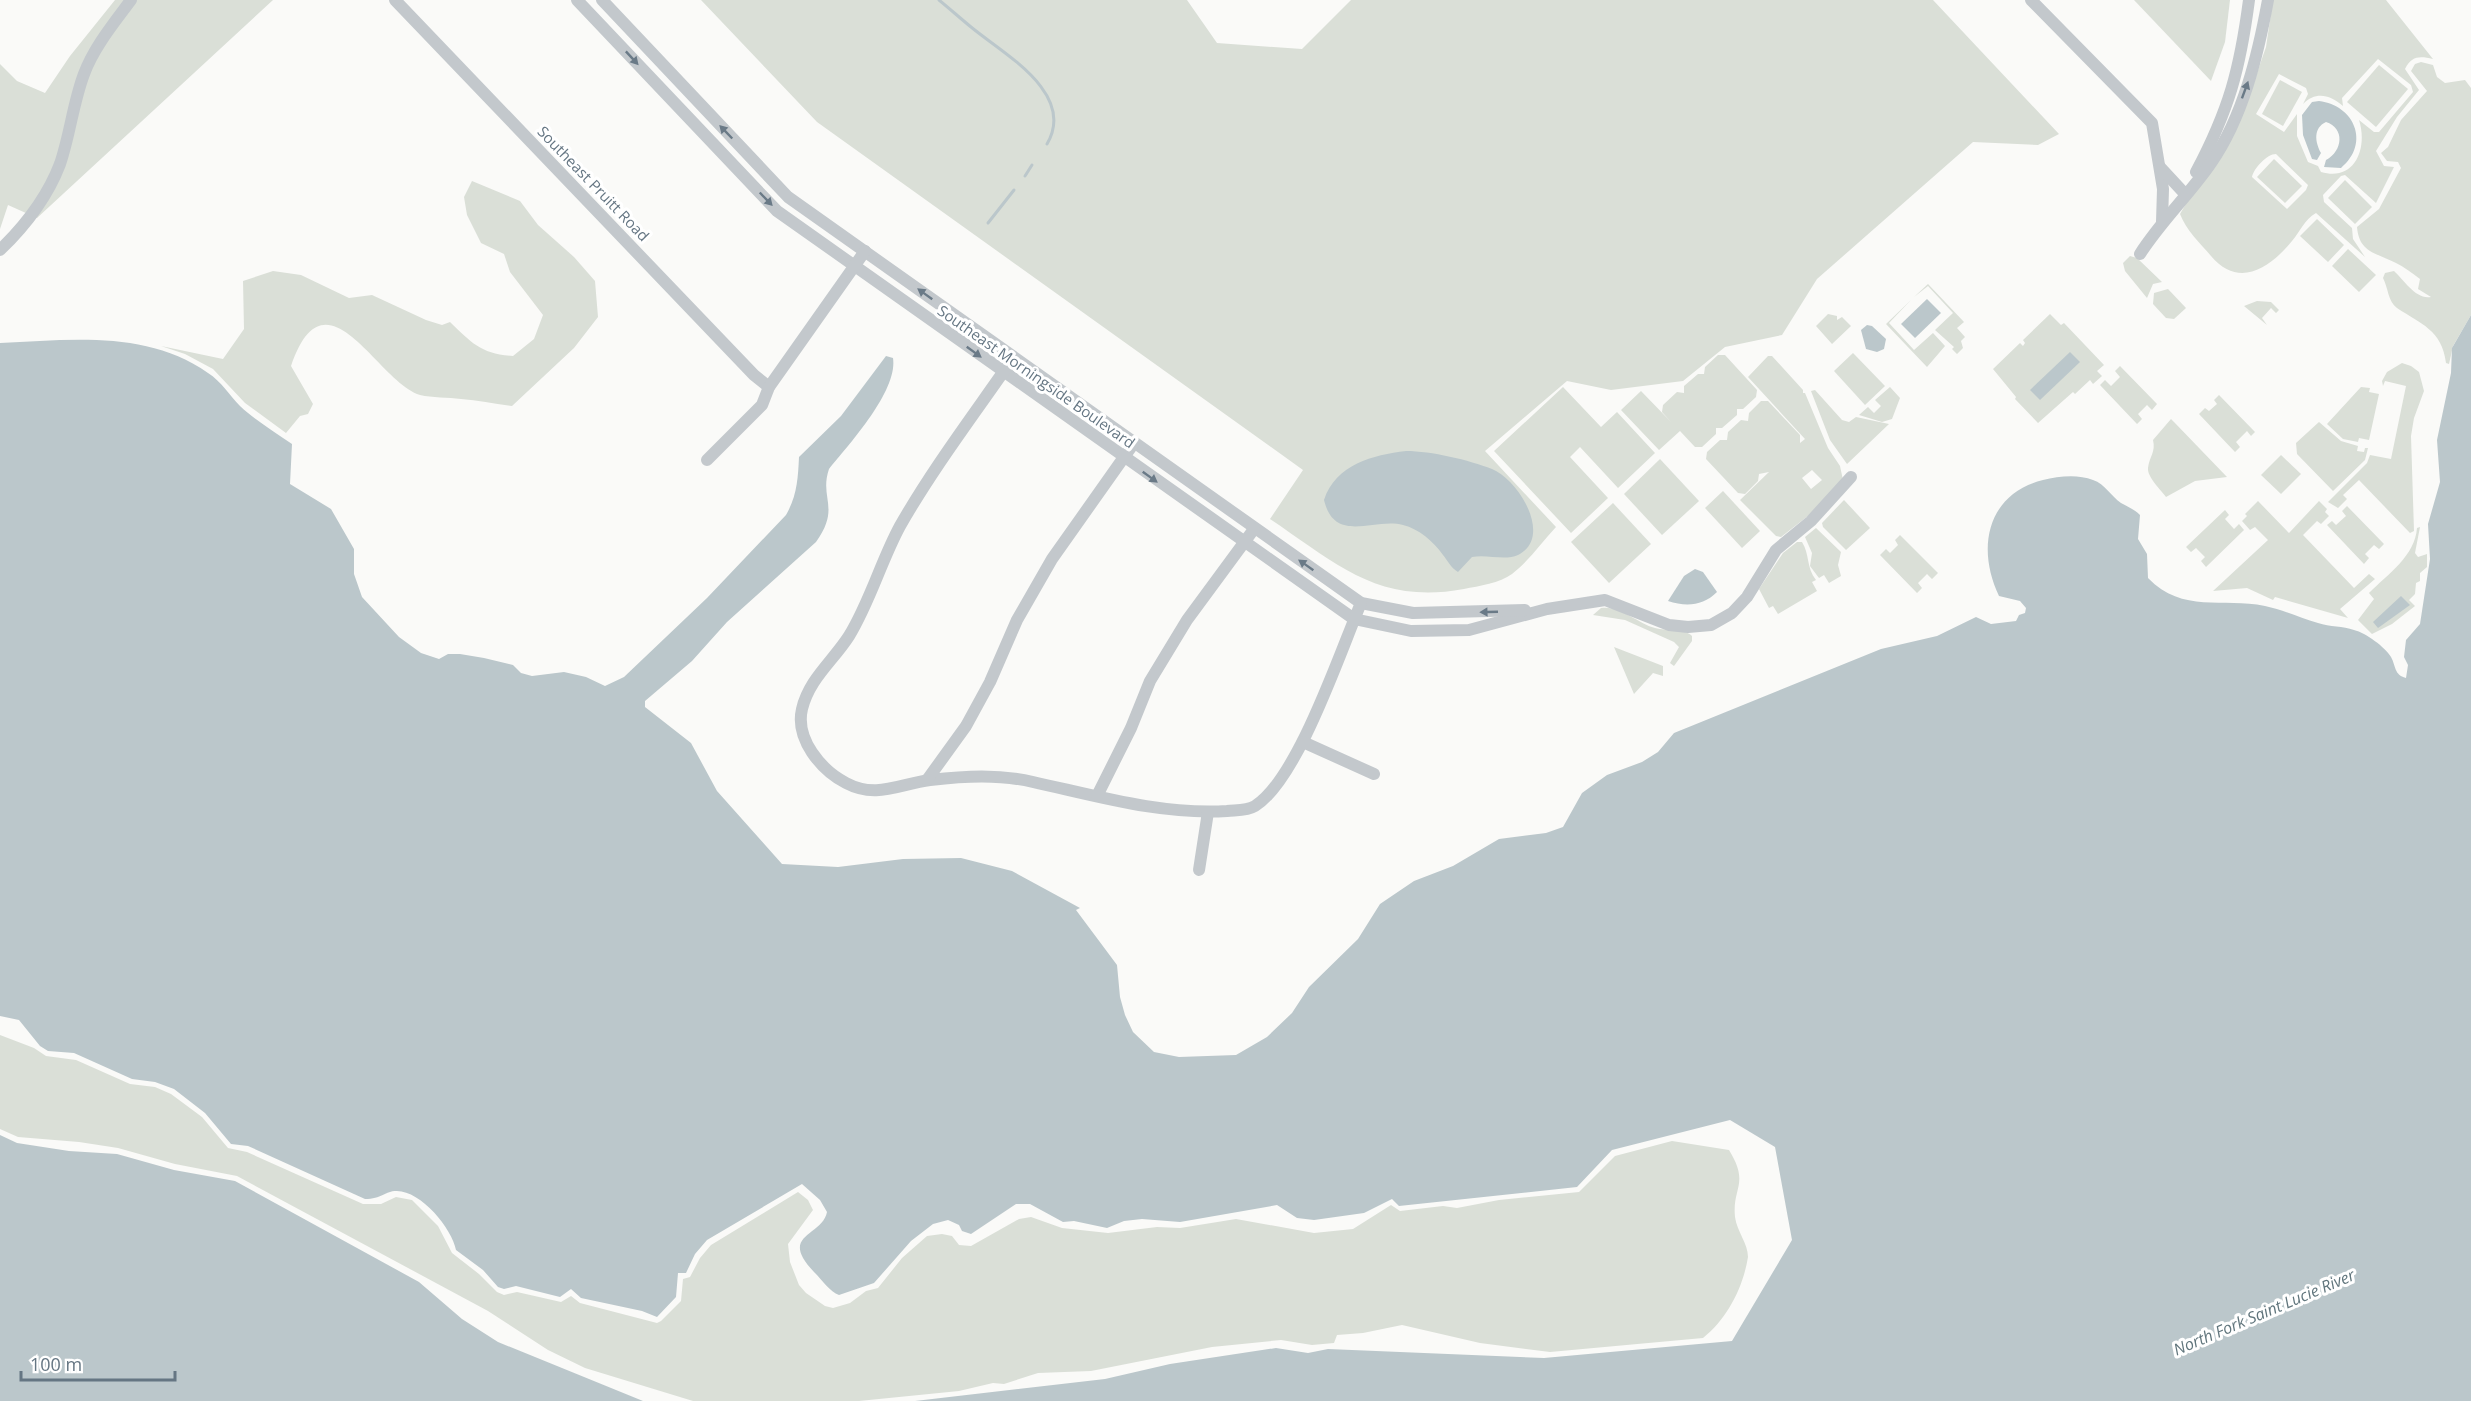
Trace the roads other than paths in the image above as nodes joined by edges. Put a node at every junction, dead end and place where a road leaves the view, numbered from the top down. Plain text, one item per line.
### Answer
1 (131, 0) edge
2 (395, 0) edge
3 (577, 0) edge
4 (602, 0) edge
5 (2031, 0) edge
6 (2249, 0) edge
7 (2268, 0) edge
8 (630, 30) junction
9 (616, 42) junction
10 (741, 148) junction
11 (728, 160) junction
12 (2160, 167) junction
13 (2185, 194) junction
14 (2162, 222) junction
15 (0, 250) edge
16 (865, 251) junction
17 (2140, 254) dead end
18 (855, 266) junction
19 (1013, 358) junction
20 (1003, 373) junction
21 (769, 387) junction
22 (1134, 443) junction
23 (1123, 458) junction
24 (707, 460) dead end
25 (1851, 477) dead end
26 (1254, 529) junction
27 (1244, 544) junction
28 (1361, 603) junction
29 (1547, 609) junction
30 (1354, 620) junction
31 (1303, 742) junction
32 (1374, 774) dead end
33 (927, 780) junction
34 (1097, 796) junction
35 (1208, 812) junction
36 (1199, 870) dead end

1 - 15 street
2 - 21 street, Southeast Pruitt Road
3 - 9 street, Southeast Morningside Boulevard
4 - 8 street, Southeast Morningside Boulevard
5 - 12 street
6 - 13 street
13 -> 7 street
8 - 9 street
10 -> 8 street, Southeast Morningside Boulevard
9 -> 11 street, Southeast Morningside Boulevard
10 - 11 street
10 - 16 street, Southeast Morningside Boulevard
11 -> 18 street, Southeast Morningside Boulevard
12 - 13 street
12 - 14 street
13 - 14 street
14 - 17 street
16 - 18 street
19 -> 16 street, Southeast Morningside Boulevard
18 -> 20 street, Southeast Morningside Boulevard
18 - 21 street
19 - 20 street
19 - 22 street, Southeast Morningside Boulevard
20 - 23 street, Southeast Morningside Boulevard
20 - 33 street
21 - 24 street
22 - 23 street
22 - 26 street, Southeast Morningside Boulevard
23 -> 27 street, Southeast Morningside Boulevard
23 - 33 street
25 - 29 street, Southeast Morningside Boulevard
26 - 27 street
28 -> 26 street, Southeast Morningside Boulevard
27 - 30 street, Southeast Morningside Boulevard
27 - 34 street
29 -> 28 street, Southeast Morningside Boulevard
28 - 30 street
29 - 30 street, Southeast Morningside Boulevard
30 - 31 street
31 - 32 street
31 - 35 street
33 - 34 street
34 - 35 street
35 - 36 street

